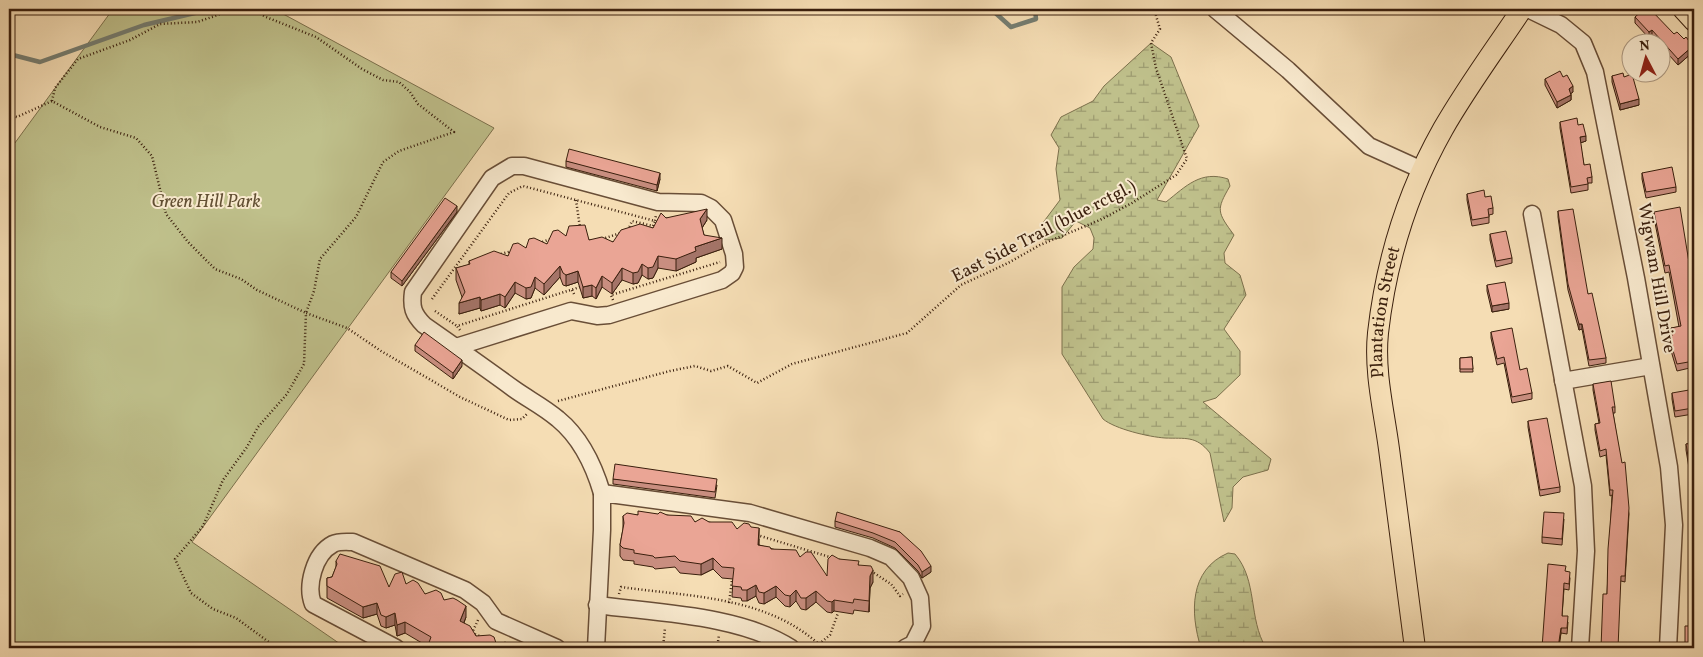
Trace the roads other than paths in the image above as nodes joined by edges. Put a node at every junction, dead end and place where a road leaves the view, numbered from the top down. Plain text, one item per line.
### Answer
1 (1215, 9) edge
2 (1522, 9) edge
3 (1528, 9) edge
4 (1683, 9) edge
5 (1694, 21) edge
6 (1422, 170) junction
7 (1532, 214) dead end
8 (460, 346) junction
9 (1651, 366) junction
10 (1563, 381) junction
11 (602, 493) junction
12 (597, 605) junction
13 (900, 646) edge
14 (396, 648) edge
15 (558, 648) edge
16 (596, 648) edge
17 (791, 648) edge
18 (1415, 648) edge
19 (1580, 648) edge
20 (1668, 648) edge

1 - 6 street
2 - 6 main road, Plantation Street
3 - 9 street, Wigwam Hill Drive
4 - 5 main road
6 - 18 main road, Plantation Street
7 - 10 street
8 - 8 street
8 - 11 street
9 - 10 street
9 - 20 street, Wigwam Hill Drive
10 - 19 street
11 - 12 street
11 - 13 street
12 - 16 street
12 - 17 street
14 - 15 street

